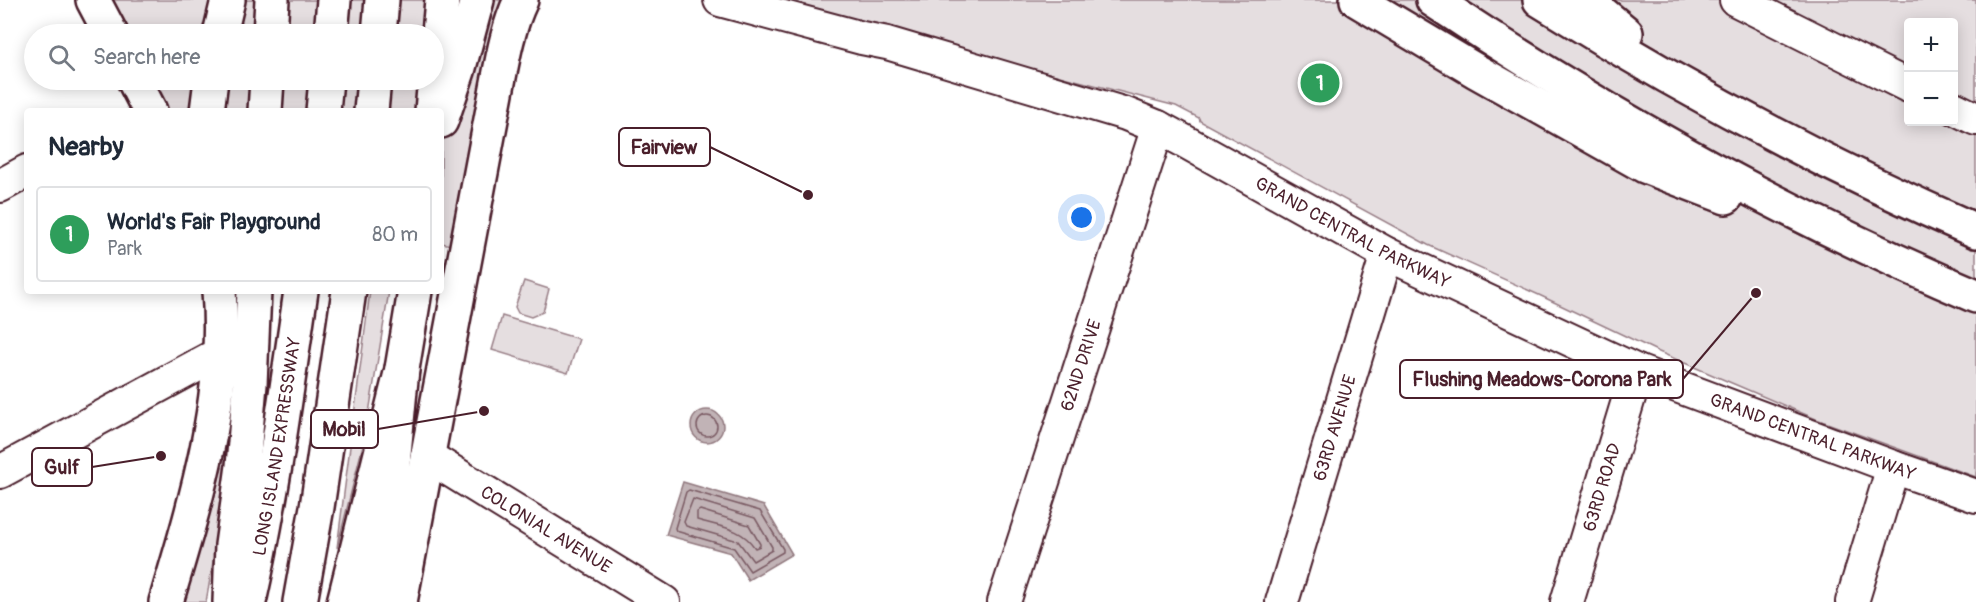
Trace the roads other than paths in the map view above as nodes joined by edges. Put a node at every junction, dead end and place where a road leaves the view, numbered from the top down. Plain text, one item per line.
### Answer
1 (93, 0) edge
2 (228, 0) edge
3 (272, 0) edge
4 (334, 0) edge
5 (382, 0) edge
6 (442, 0) edge
7 (477, 0) edge
8 (520, 0) edge
9 (720, 0) edge
10 (1357, 0) edge
11 (1433, 0) edge
12 (1540, 0) edge
13 (1586, 0) edge
14 (1736, 0) edge
15 (106, 24) edge
16 (222, 24) edge
17 (271, 24) edge
18 (332, 24) edge
19 (380, 24) edge
20 (440, 24) edge
21 (1904, 84) edge
22 (210, 90) edge
23 (266, 90) edge
24 (325, 90) edge
25 (373, 90) edge
26 (434, 90) edge
27 (1709, 100) junction
28 (207, 108) edge
29 (265, 108) edge
30 (323, 108) edge
31 (371, 108) edge
32 (432, 108) edge
33 (1958, 110) edge
34 (444, 112) edge
35 (1976, 119) edge
36 (1158, 127) junction
37 (24, 173) edge
38 (0, 186) edge
39 (1976, 231) edge
40 (1387, 254) junction
41 (1899, 262) junction
42 (202, 294) edge
43 (219, 294) edge
44 (254, 294) edge
45 (301, 294) edge
46 (349, 294) edge
47 (414, 294) edge
48 (1976, 296) edge
49 (209, 359) junction
50 (402, 369) junction
51 (1636, 371) junction
52 (214, 401) junction
53 (427, 456) junction
54 (1893, 467) junction
55 (0, 472) edge
56 (1976, 496) edge
57 (166, 602) edge
58 (230, 602) edge
59 (249, 602) edge
60 (300, 602) edge
61 (344, 602) edge
62 (369, 602) edge
63 (400, 602) edge
64 (664, 602) edge
65 (1004, 602) edge
66 (1282, 602) edge
67 (1567, 602) edge
68 (1852, 602) edge

1 - 15 main road
2 - 16 main road
3 - 17 main road
4 - 18 main road
5 - 19 main road
6 - 20 main road
7 - 34 main road
8 - 53 main road
9 - 36 street, GRAND CENTRAL PARKWAY
10 - 41 main road
11 - 41 main road
12 - 27 main road
13 - 27 main road
14 - 21 street
22 - 28 main road
23 - 29 main road
24 - 30 main road
25 - 31 main road
26 - 32 main road
27 - 39 main road
33 - 35 street
36 - 40 street, GRAND CENTRAL PARKWAY
36 - 65 street, 62ND DRIVE
37 - 38 street
40 - 51 street, GRAND CENTRAL PARKWAY
40 - 66 street, 63RD AVENUE
41 - 48 main road
42 - 49 main road
43 - 52 main road
44 - 58 main road
45 - 59 main road, LONG ISLAND EXPRESSWAY
46 - 60 main road
47 - 50 main road
49 - 52 main road
49 - 55 street
50 - 61 main road
50 - 62 main road
51 - 54 street, GRAND CENTRAL PARKWAY
51 - 67 street, 63RD ROAD
52 - 57 main road
53 - 63 main road
53 - 64 street, COLONIAL AVENUE
54 - 56 street, GRAND CENTRAL PARKWAY
54 - 68 street

